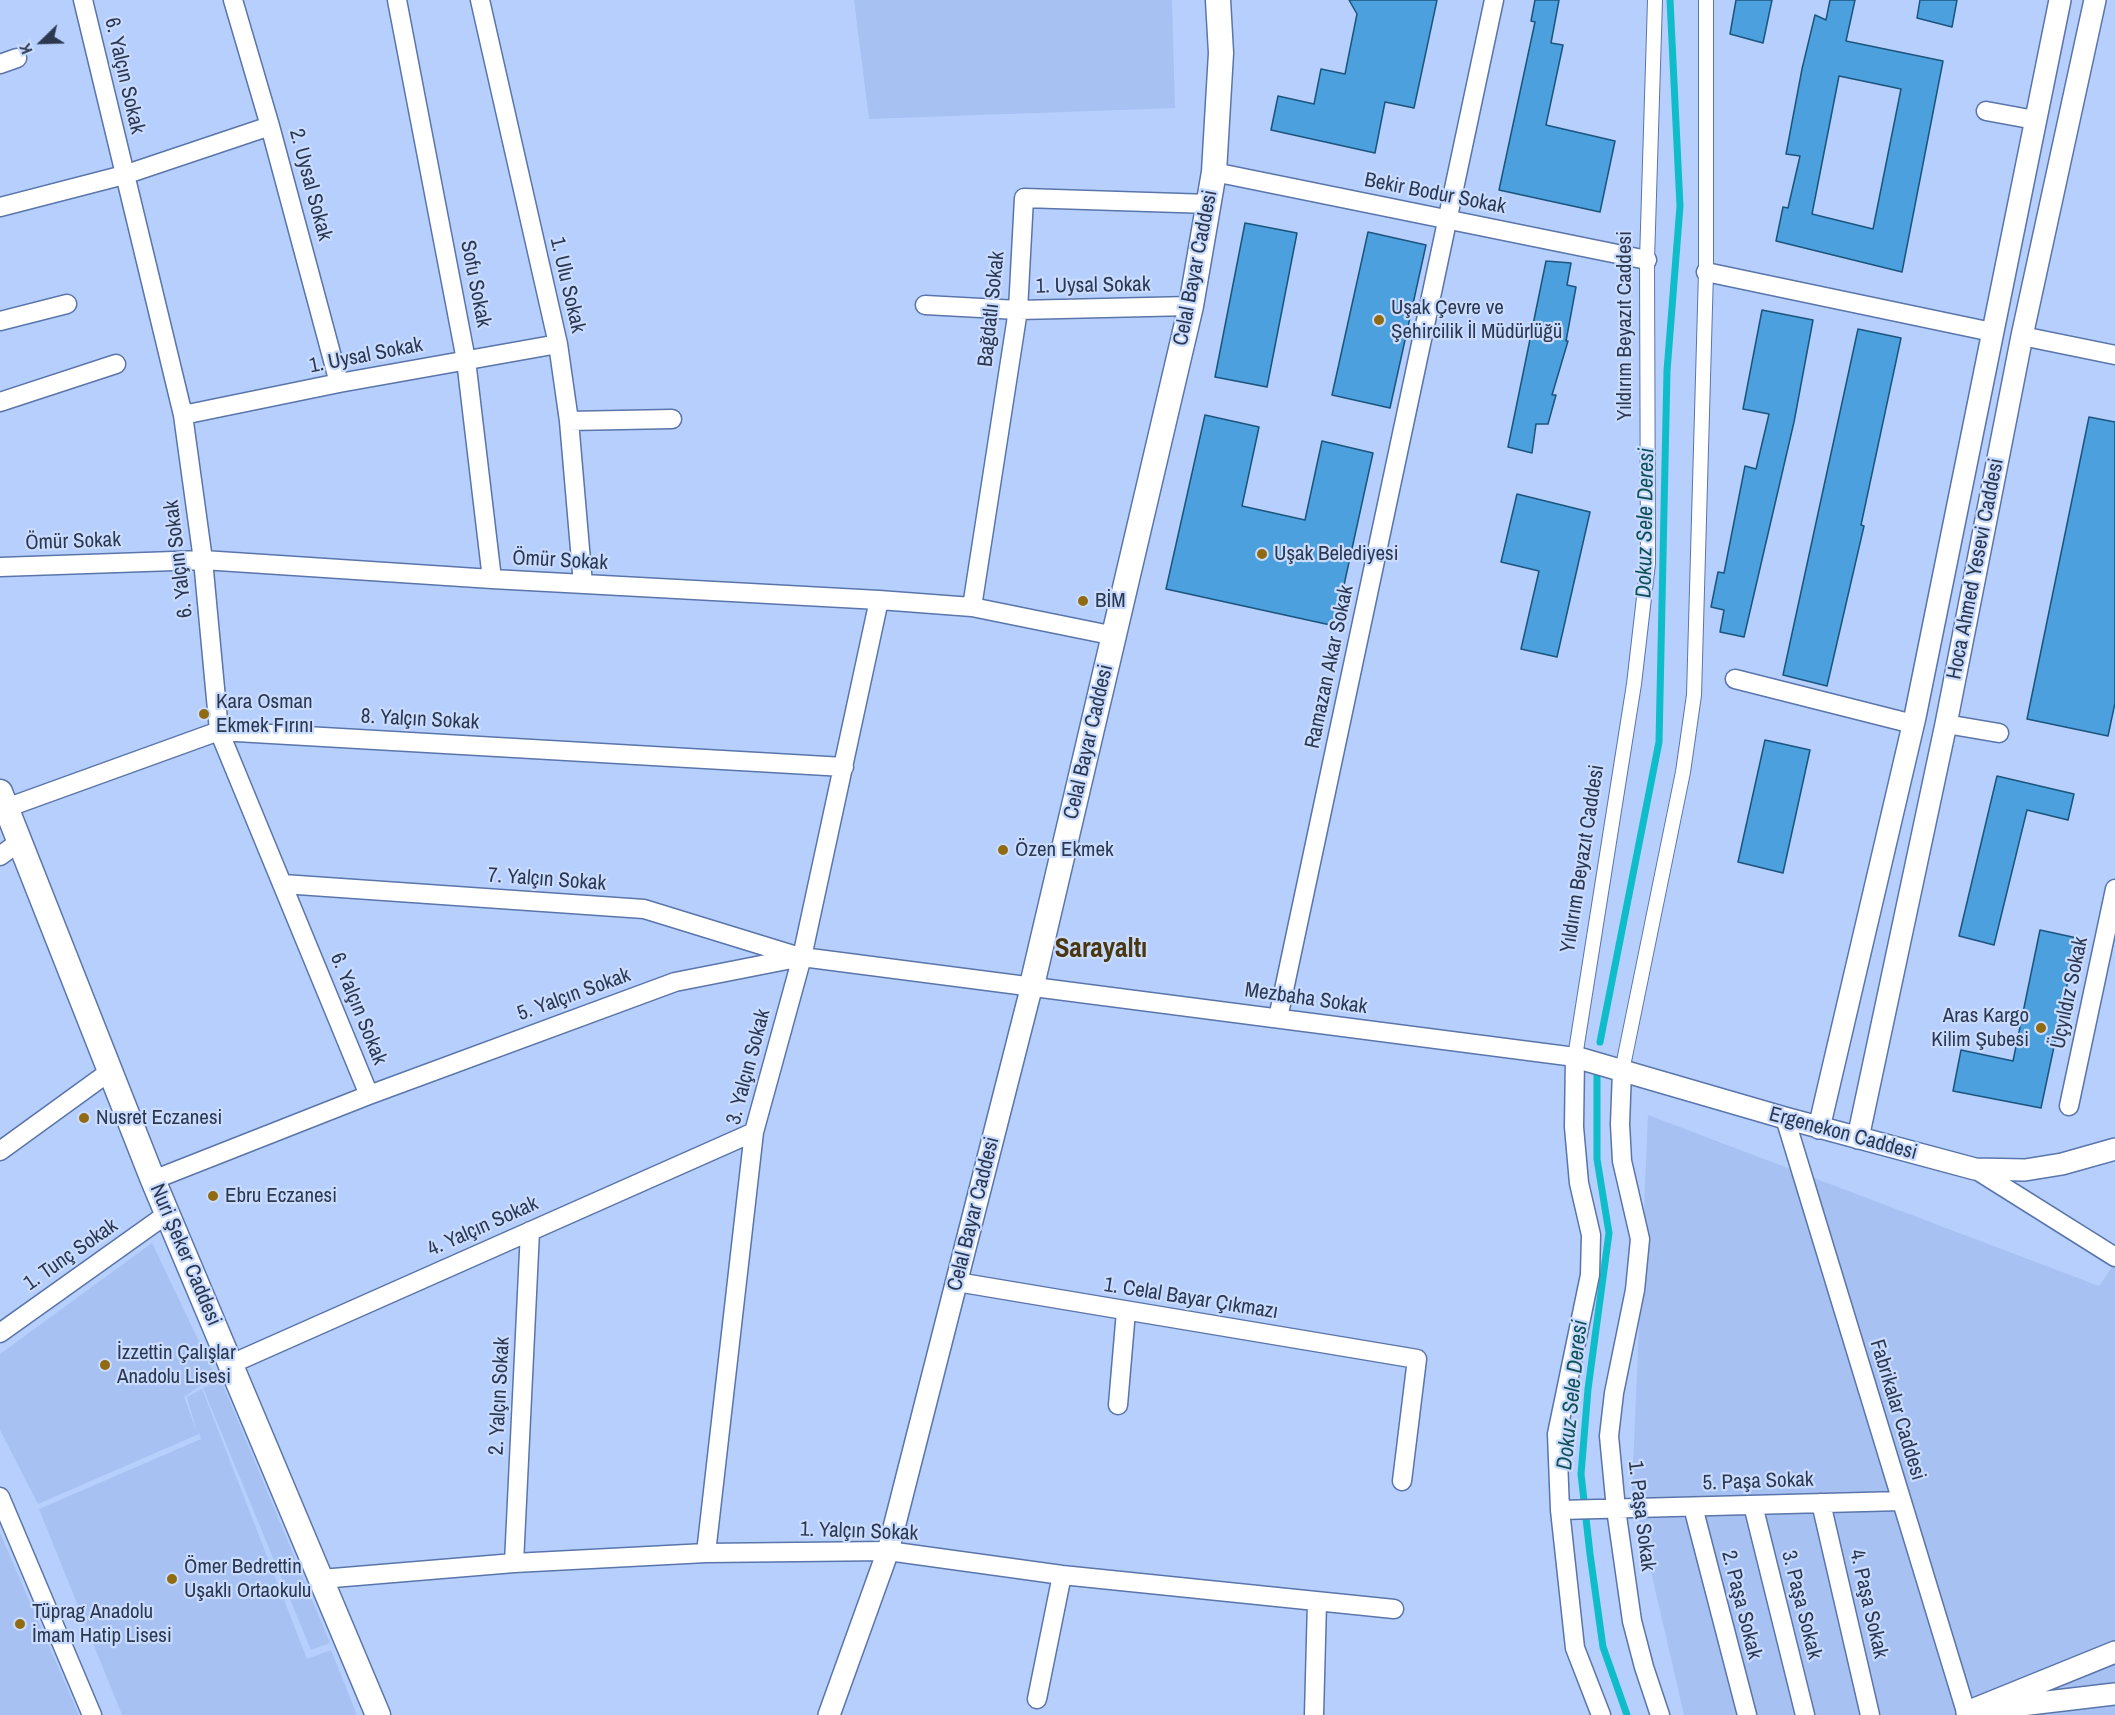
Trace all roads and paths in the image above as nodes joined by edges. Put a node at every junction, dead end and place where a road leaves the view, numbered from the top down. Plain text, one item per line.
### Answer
1 (83, 0) edge
2 (233, 0) edge
3 (397, 0) edge
4 (480, 0) edge
5 (1218, 0) edge
6 (1494, 0) edge
7 (1654, 0) edge
8 (1706, 0) edge
9 (2060, 0) edge
10 (2095, 0) edge
11 (1986, 111) dead end
12 (2035, 120) junction
13 (270, 126) junction
14 (1214, 172) junction
15 (124, 175) junction
16 (1210, 204) junction
17 (0, 207) edge
18 (1447, 219) junction
19 (1647, 260) junction
20 (1706, 272) junction
21 (67, 304) dead end
22 (925, 305) dead end
23 (1191, 306) junction
24 (1017, 310) junction
25 (0, 321) edge
26 (1992, 332) junction
27 (2022, 336) junction
28 (558, 344) junction
29 (2115, 355) edge
30 (466, 360) junction
31 (116, 364) dead end
32 (339, 383) junction
33 (0, 402) edge
34 (183, 415) junction
35 (672, 419) dead end
36 (569, 421) junction
37 (203, 561) junction
38 (0, 567) edge
39 (492, 579) junction
40 (583, 584) junction
41 (879, 600) junction
42 (972, 607) junction
43 (1115, 636) junction
44 (1735, 679) dead end
45 (1913, 724) junction
46 (1946, 724) junction
47 (219, 731) junction
48 (1999, 733) dead end
49 (844, 766) junction
50 (3, 800) edge
51 (9, 849) edge
52 (283, 884) junction
53 (2115, 890) edge
54 (802, 957) junction
55 (1032, 986) junction
56 (1278, 1018) junction
57 (1575, 1057) junction
58 (1622, 1071) junction
59 (109, 1072) junction
60 (369, 1095) junction
61 (2069, 1106) dead end
62 (1785, 1118) junction
63 (1819, 1128) junction
64 (754, 1132) junction
65 (1858, 1138) junction
66 (2115, 1149) edge
67 (0, 1150) edge
68 (1975, 1169) junction
69 (153, 1180) junction
70 (167, 1214) junction
71 (530, 1231) junction
72 (2113, 1252) edge
73 (957, 1282) junction
74 (1126, 1311) junction
75 (0, 1333) edge
76 (231, 1364) junction
77 (1118, 1406) dead end
78 (1402, 1481) dead end
79 (0, 1497) edge
80 (1901, 1501) junction
81 (1821, 1503) junction
82 (1753, 1505) junction
83 (1693, 1507) junction
84 (1608, 1509) junction
85 (1565, 1510) junction
86 (888, 1551) junction
87 (706, 1553) junction
88 (514, 1563) junction
89 (1062, 1575) junction
90 (321, 1579) junction
91 (1317, 1602) junction
92 (1394, 1609) dead end
93 (2115, 1652) edge
94 (2115, 1694) edge
95 (1037, 1700) dead end
96 (1964, 1714) edge
97 (92, 1715) edge
98 (378, 1715) edge
99 (829, 1715) edge
100 (1314, 1715) edge
101 (1601, 1715) edge
102 (1660, 1715) edge
103 (1746, 1715) edge
104 (1805, 1715) edge
105 (1870, 1715) edge

1 - 15 street, 6. Yalçın Sokak
2 - 13 street, 2. Uysal Sokak
3 - 30 street, Sofu Sokak
4 - 28 street, 1. Ulu Sokak
5 - 14 main road, Celal Bayar Caddesi
6 - 18 street, Ramazan Akar Sokak
7 - 19 street, Yıldırım Beyazıt Caddesi
8 - 20 street
9 - 12 street, Hoca Ahmed Yesevi Caddesi
10 - 27 street, Hoca Ahmed Yesevi Caddesi
11 - 12 street
12 - 26 street, Hoca Ahmed Yesevi Caddesi
13 - 15 street
13 - 32 street, 2. Uysal Sokak
14 - 16 main road, Celal Bayar Caddesi
14 - 18 street, Bekir Bodur Sokak
15 - 17 street
15 - 34 street, 6. Yalçın Sokak
16 - 23 main road, Celal Bayar Caddesi
16 - 24 street, Bağdatlı Sokak
18 - 19 street, Bekir Bodur Sokak
18 - 56 street, Ramazan Akar Sokak
19 - 57 street, Yıldırım Beyazıt Caddesi
20 - 26 street
20 - 58 street
21 - 25 street
22 - 24 street, 1. Uysal Sokak
23 - 24 street, 1. Uysal Sokak
23 - 43 main road, Celal Bayar Caddesi
24 - 42 street, Bağdatlı Sokak
26 - 45 street, Hoca Ahmed Yesevi Caddesi
27 - 29 street
27 - 46 street, Hoca Ahmed Yesevi Caddesi
28 - 30 street, 1. Uysal Sokak
28 - 36 street, 1. Ulu Sokak
30 - 32 street, 1. Uysal Sokak
30 - 39 street, Sofu Sokak
31 - 33 street
32 - 34 street, 1. Uysal Sokak
34 - 37 street, 6. Yalçın Sokak
35 - 36 street
36 - 40 street, 1. Ulu Sokak
37 - 38 street, Ömür Sokak
37 - 39 street, Ömür Sokak
37 - 47 street, 6. Yalçın Sokak
39 - 40 street, Ömür Sokak
40 - 41 street, Ömür Sokak
41 - 42 street, Ömür Sokak
41 - 49 street, 3. Yalçın Sokak
42 - 43 street, Ömür Sokak
43 - 55 main road, Celal Bayar Caddesi
44 - 45 street
45 - 63 street, Hoca Ahmed Yesevi Caddesi
46 - 48 street
46 - 65 street, Hoca Ahmed Yesevi Caddesi
47 - 49 street, 8. Yalçın Sokak
47 - 50 street, 8. Yalçın Sokak
47 - 52 street, 6. Yalçın Sokak
49 - 54 street, 3. Yalçın Sokak
50 - 51 main road, Nuri Şeker Caddesi
51 - 59 main road, Nuri Şeker Caddesi
52 - 54 street, 7. Yalçın Sokak
52 - 60 street, 6. Yalçın Sokak
53 - 61 street, Üçyıldız Sokak
54 - 55 street, 5. Yalçın Sokak
54 - 60 street, 5. Yalçın Sokak
54 - 64 street, 3. Yalçın Sokak
55 - 56 street, Mezbaha Sokak
55 - 73 street, Celal Bayar Caddesi
56 - 57 street, Mezbaha Sokak
57 - 58 street, Ergenekon Caddesi
57 - 85 street, Yıldırım Beyazıt Caddesi
58 - 62 street, Ergenekon Caddesi
58 - 84 street, 1. Paşa Sokak
59 - 67 street
59 - 69 main road, Nuri Şeker Caddesi
60 - 69 street, 5. Yalçın Sokak
62 - 63 street, Ergenekon Caddesi
62 - 80 street, Fabrikalar Caddesi
63 - 65 street, Ergenekon Caddesi
64 - 71 street, 4. Yalçın Sokak
64 - 87 street, 3. Yalçın Sokak
65 - 68 street, Ergenekon Caddesi
66 - 68 street, Ergenekon Caddesi
68 - 72 street
69 - 70 main road, Nuri Şeker Caddesi
70 - 75 street, 1. Tunç Sokak
70 - 76 main road, Nuri Şeker Caddesi
71 - 76 street, 4. Yalçın Sokak
71 - 88 street, 2. Yalçın Sokak
73 - 74 street, 1. Celal Bayar Çıkmazı
73 - 86 street, Celal Bayar Caddesi
74 - 77 street
74 - 78 street, 1. Celal Bayar Çıkmazı
76 - 90 main road, Nuri Şeker Caddesi
79 - 97 street
80 - 81 street, 5. Paşa Sokak
80 - 96 street, Fabrikalar Caddesi
81 - 82 street, 5. Paşa Sokak
81 - 105 street, 4. Paşa Sokak
82 - 83 street, 5. Paşa Sokak
82 - 104 street, 3. Paşa Sokak
83 - 84 street, 5. Paşa Sokak
83 - 103 street, 2. Paşa Sokak
84 - 85 street, 5. Paşa Sokak
84 - 102 street, 1. Paşa Sokak
85 - 101 street, Yıldırım Beyazıt Caddesi
86 - 87 street, 1. Yalçın Sokak
86 - 89 street, 1. Yalçın Sokak
86 - 99 street, Celal Bayar Caddesi
87 - 88 street, 1. Yalçın Sokak
88 - 90 street, 1. Yalçın Sokak
89 - 91 street, 1. Yalçın Sokak
89 - 95 street
90 - 98 main road, Nuri Şeker Caddesi
91 - 92 street, 1. Yalçın Sokak
91 - 100 street
93 - 96 street
94 - 96 street

